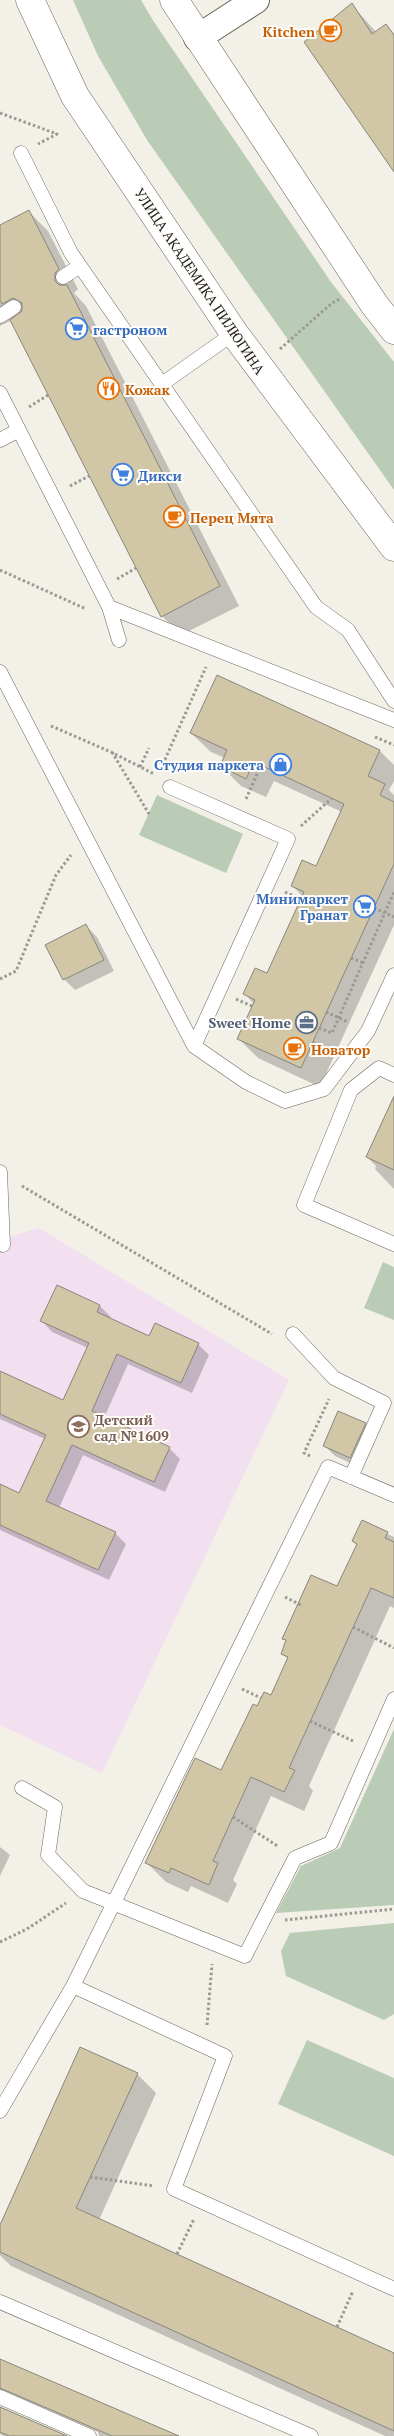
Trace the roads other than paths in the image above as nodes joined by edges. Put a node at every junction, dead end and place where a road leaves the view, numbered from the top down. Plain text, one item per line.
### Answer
1 (30, 0) edge
2 (174, 0) edge
3 (256, 0) edge
4 (197, 38) junction
5 (20, 153) dead end
6 (80, 266) junction
7 (63, 277) dead end
8 (14, 307) dead end
9 (0, 316) edge
10 (394, 330) edge
11 (234, 333) junction
12 (162, 384) junction
13 (0, 393) edge
14 (19, 430) junction
15 (0, 440) edge
16 (394, 547) edge
17 (109, 607) junction
18 (119, 640) dead end
19 (0, 672) edge
20 (394, 701) edge
21 (394, 720) edge
22 (170, 787) dead end
23 (394, 975) edge
24 (194, 1046) junction
25 (394, 1074) edge
26 (1, 1173) edge
27 (394, 1244) edge
28 (3, 1245) dead end
29 (286, 1336) road end
30 (351, 1477) junction
31 (394, 1495) edge
32 (394, 1699) edge
33 (22, 1788) dead end
34 (113, 1902) junction
35 (73, 1986) junction
36 (0, 2111) edge
37 (394, 2289) edge
38 (0, 2302) edge
39 (0, 2398) edge
40 (89, 2436) edge
41 (311, 2436) edge

1 - 11 street, УЛИЦА АКАДЕМИКА ПИЛЮГИНА
2 - 4 street
3 - 4 street
4 - 10 street
5 - 6 lane
6 - 7 lane
6 - 12 lane
8 - 9 lane
11 - 12 lane
11 - 16 street, УЛИЦА АКАДЕМИКА ПИЛЮГИНА
12 - 20 lane
13 - 14 lane
14 - 15 lane
14 - 17 lane
17 - 18 lane
17 - 21 lane
19 - 24 lane
22 - 24 lane
23 - 24 lane
25 - 27 lane
26 - 28 lane
29 - 30 lane
30 - 31 lane
30 - 34 lane
32 - 34 lane
33 - 34 lane
34 - 35 lane
35 - 36 lane
35 - 37 lane
38 - 41 lane
39 - 40 lane

